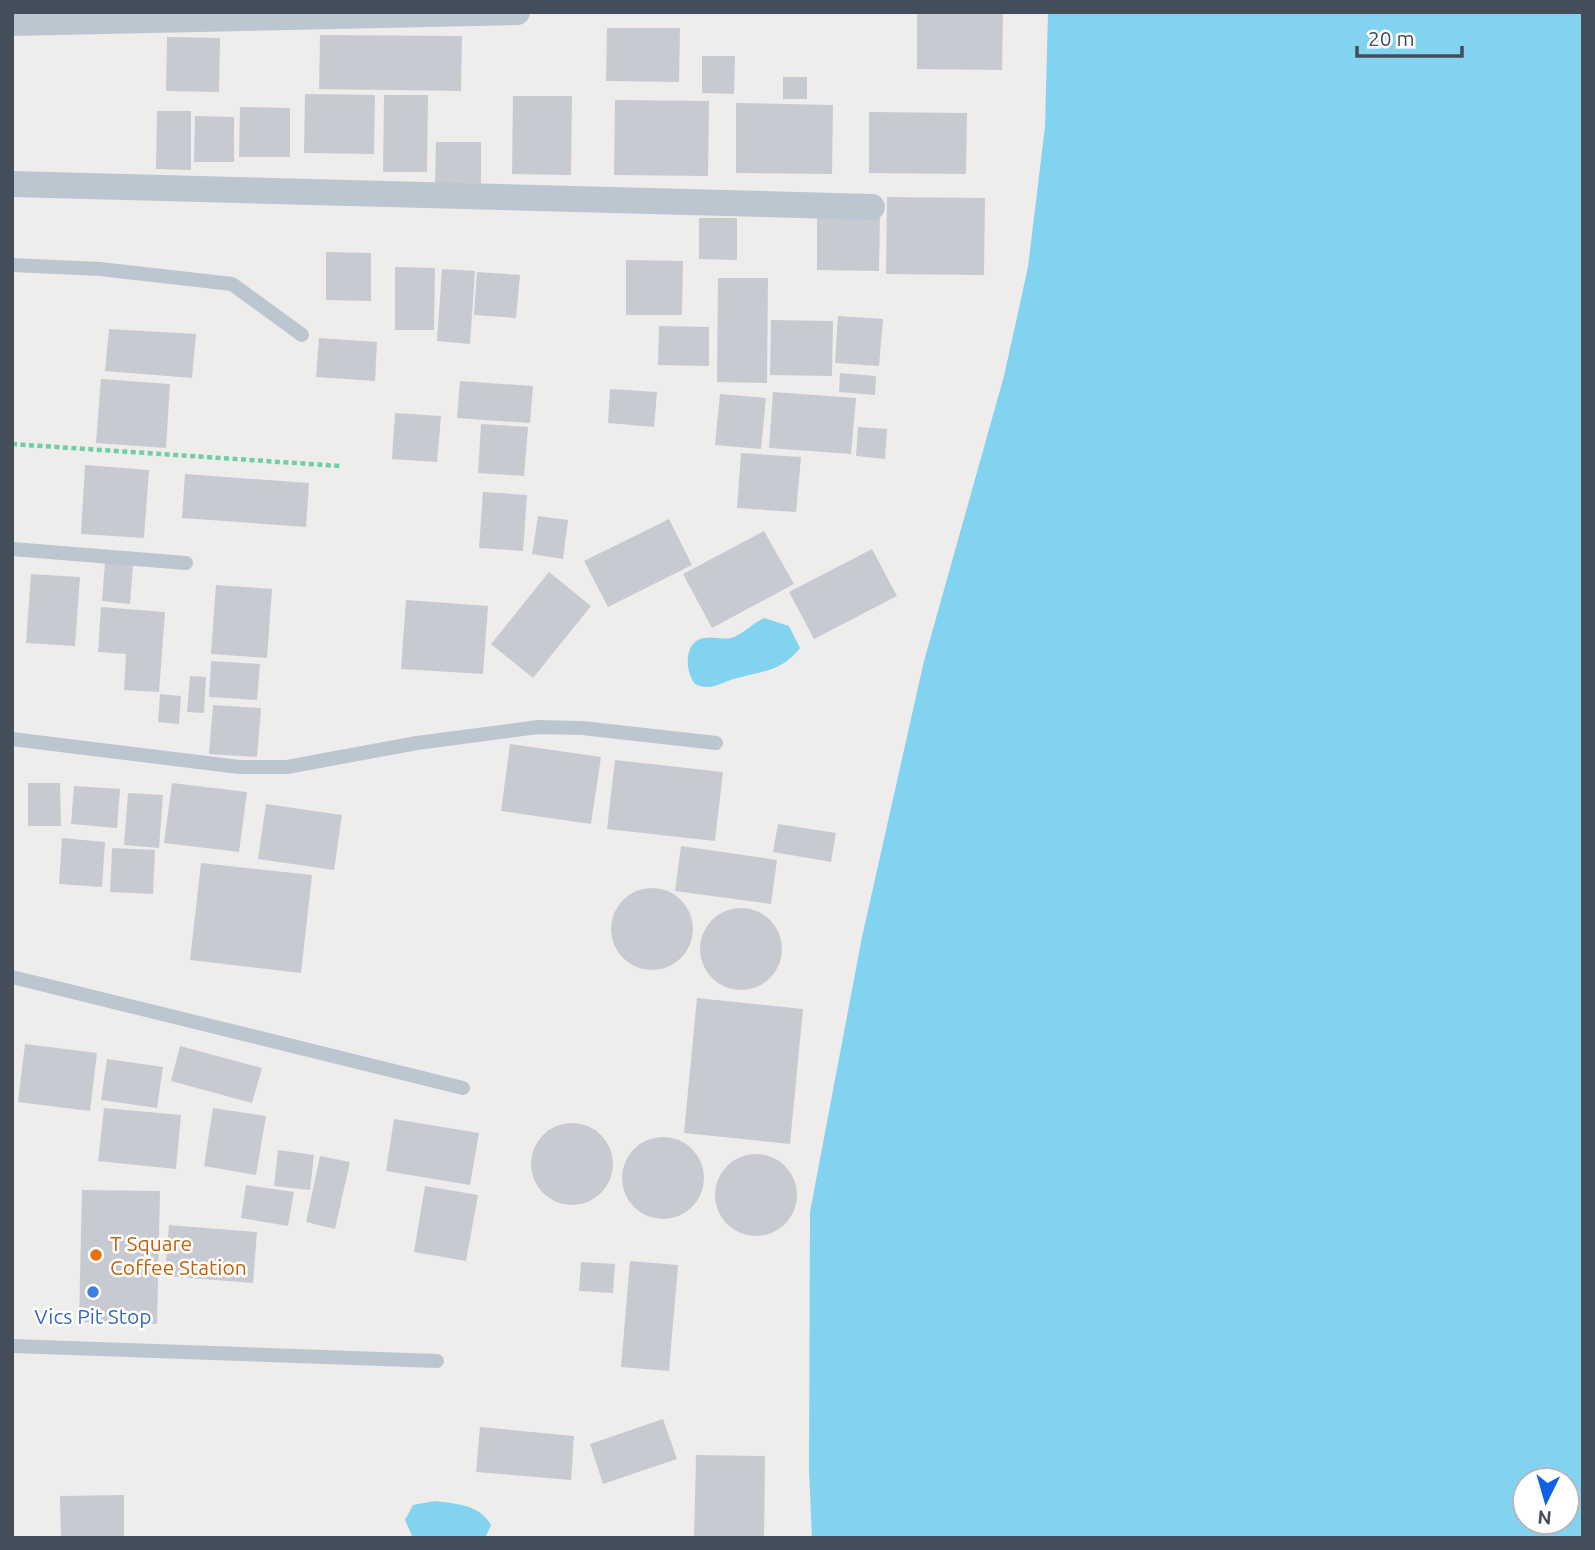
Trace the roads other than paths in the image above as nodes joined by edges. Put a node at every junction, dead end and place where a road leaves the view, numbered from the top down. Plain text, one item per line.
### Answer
1 (517, 12) edge
2 (12, 23) edge
3 (12, 184) edge
4 (872, 207) dead end
5 (12, 265) edge
6 (302, 335) dead end
7 (12, 549) edge
8 (186, 563) dead end
9 (12, 739) edge
10 (716, 743) dead end
11 (12, 977) edge
12 (463, 1088) dead end
13 (12, 1346) edge
14 (437, 1361) dead end

1 - 2 street
3 - 4 street
5 - 6 lane
7 - 8 lane
9 - 10 lane
11 - 12 lane
13 - 14 lane

